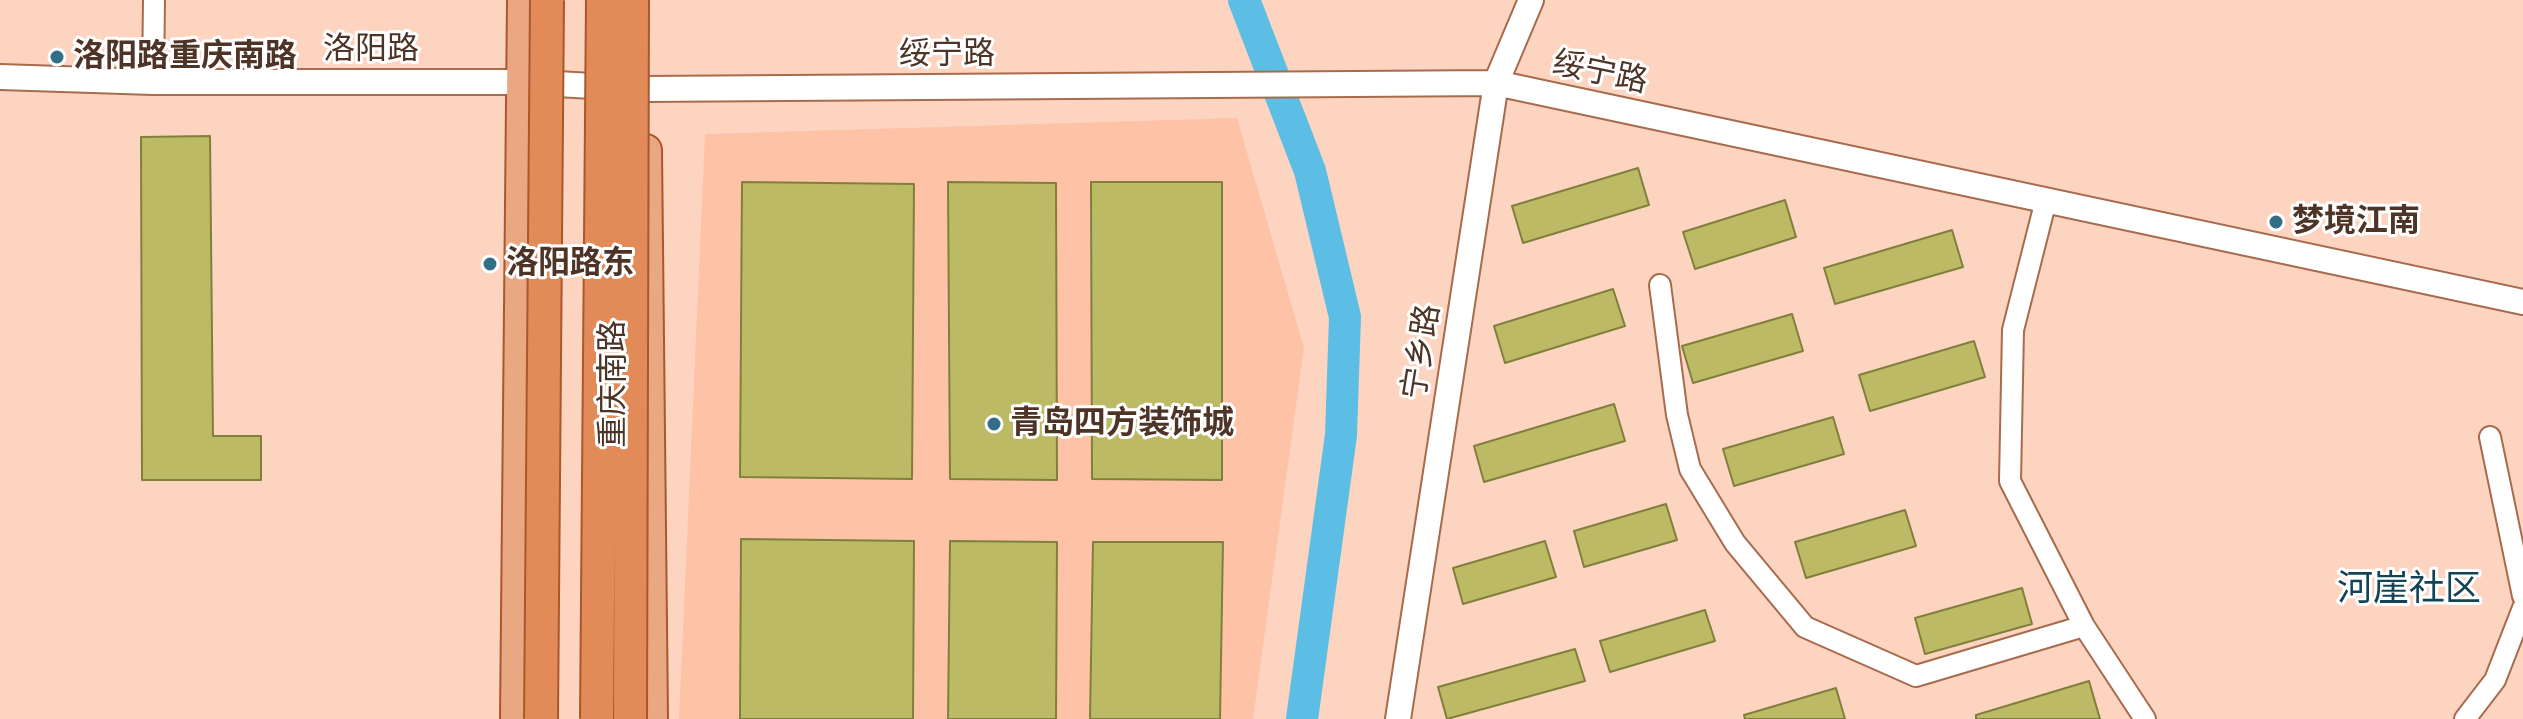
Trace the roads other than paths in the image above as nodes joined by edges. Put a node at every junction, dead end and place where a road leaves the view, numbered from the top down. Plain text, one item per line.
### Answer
1 (154, 0) edge
2 (523, 0) edge
3 (547, 0) edge
4 (568, 0) edge
5 (603, 0) edge
6 (632, 0) edge
7 (645, 0) edge
8 (1531, 0) edge
9 (0, 77) edge
10 (153, 82) junction
11 (522, 82) junction
12 (1496, 83) junction
13 (645, 89) junction
14 (2046, 200) junction
15 (1660, 285) dead end
16 (2523, 302) edge
17 (2490, 437) dead end
18 (2523, 596) edge
19 (2523, 608) edge
20 (2084, 626) junction
21 (516, 719) edge
22 (541, 719) edge
23 (560, 719) edge
24 (597, 719) edge
25 (630, 719) edge
26 (652, 719) edge
27 (1398, 719) edge
28 (2145, 719) edge
29 (2465, 719) edge

1 - 10 street
2 - 11 main road
3 - 22 highway, bridge
4 - 23 highway
5 - 24 highway, bridge
6 - 25 highway, bridge
7 - 13 main road, 重庆南路
8 - 12 street, 宁乡路
9 - 10 street, 洛阳路
10 - 11 street, 洛阳路
11 - 13 street, 洛阳路
11 - 21 main road
12 - 13 street, 绥宁路
12 - 14 street, 绥宁路
12 - 27 street, 宁乡路
13 - 26 main road, 重庆南路
14 - 16 street, 绥宁路
14 - 20 street
15 - 20 street
17 - 18 street
19 - 29 street
20 - 28 street

